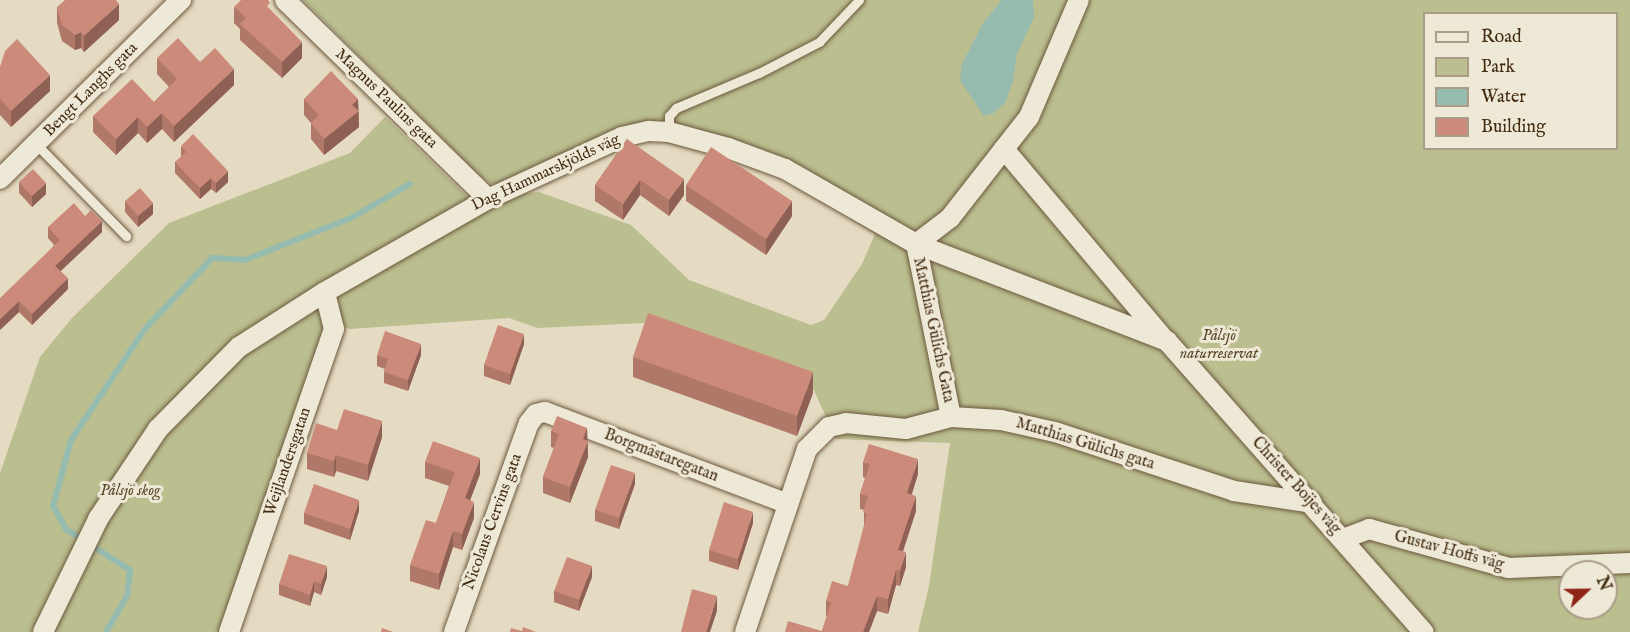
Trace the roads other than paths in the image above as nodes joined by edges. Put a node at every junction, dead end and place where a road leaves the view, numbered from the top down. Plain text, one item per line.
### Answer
1 (181, 0) edge
2 (285, 0) edge
3 (859, 0) edge
4 (1079, 0) edge
5 (669, 132) junction
6 (36, 144) junction
7 (1004, 149) junction
8 (0, 179) edge
9 (488, 199) junction
10 (126, 236) dead end
11 (916, 243) junction
12 (325, 292) junction
13 (1167, 341) junction
14 (536, 414) joint
15 (951, 417) junction
16 (786, 503) junction
17 (1312, 503) junction
18 (1343, 539) junction
19 (1630, 563) edge
20 (43, 632) edge
21 (229, 632) edge
22 (454, 632) edge
23 (745, 632) edge
24 (1424, 632) edge

1 - 6 street, Bengt Langhs gata
2 - 9 street, Magnus Paulins gata
3 - 5 lane
4 - 7 street
5 - 9 street, Dag Hammarskjölds väg
5 - 11 street, Dag Hammarskjölds väg
6 - 8 street, Bengt Langhs gata
6 - 10 lane
7 - 11 street
7 - 13 street, Christer Boijes väg
9 - 12 street, Dag Hammarskjölds väg
11 - 13 street, Christer Boijes väg
11 - 15 street, Matthias Gülichs Gata
12 - 20 street, Dag Hammarskjölds väg
12 - 21 street, Weijlandersgatan
13 - 17 street, Christer Boijes väg
14 - 16 street, Borgmästaregatan
14 - 22 street, Nicolaus Cervins gata
15 - 16 street, Matthias Gülichs gata
15 - 17 street, Matthias Gülichs gata
16 - 23 street, Matthias Gülichs gata
17 - 18 street, Christer Boijes väg
18 - 19 street, Gustav Hoffs väg
18 - 24 street, Christer Boijes väg

